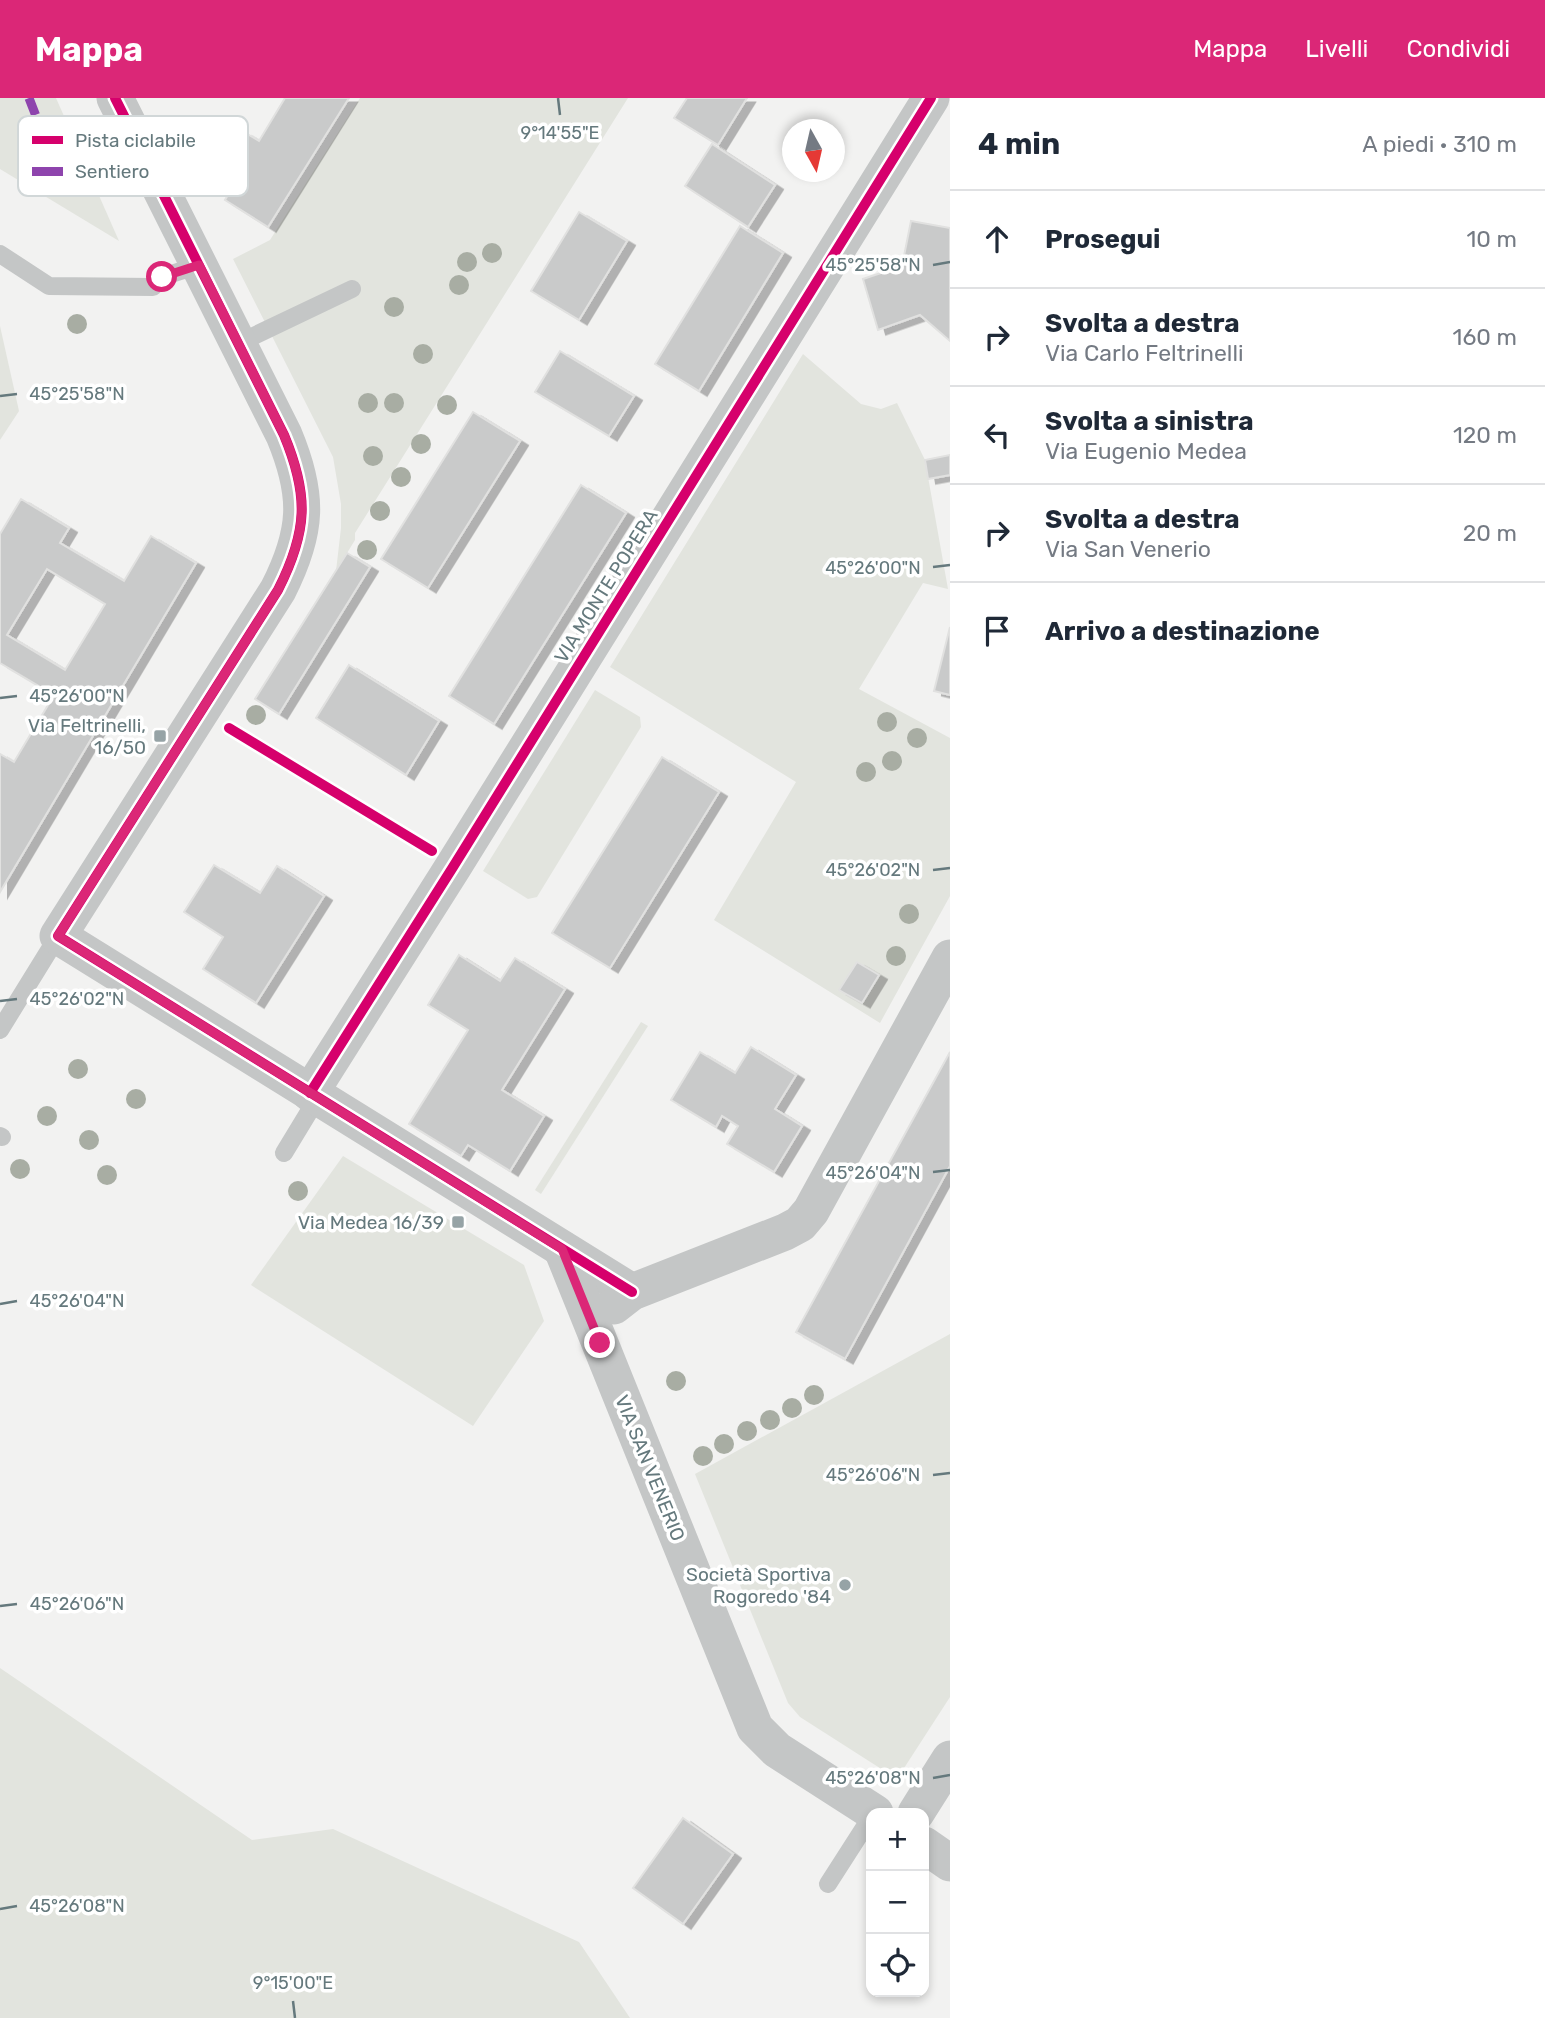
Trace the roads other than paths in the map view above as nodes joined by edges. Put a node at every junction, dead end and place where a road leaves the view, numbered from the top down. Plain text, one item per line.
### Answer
1 (116, 98) edge
2 (931, 98) edge
3 (125, 116) edge
4 (165, 196) edge
5 (0, 254) edge
6 (199, 265) junction
7 (352, 289) dead end
8 (239, 344) junction
9 (58, 936) junction
10 (950, 958) edge
11 (0, 1030) edge
12 (314, 1095) junction
13 (284, 1153) dead end
14 (562, 1249) junction
15 (632, 1292) junction
16 (600, 1343) junction
17 (950, 1759) edge
18 (919, 1808) edge
19 (866, 1809) edge
20 (866, 1825) edge
21 (929, 1848) edge
22 (950, 1863) edge
23 (828, 1884) dead end

1 - 3 street
2 - 12 street, VIA MONTE POPERA
4 - 6 street
5 - 6 lane
6 - 8 street
7 - 8 lane
8 - 9 street
9 - 11 lane
9 - 12 street
10 - 15 street
12 - 13 lane
12 - 14 street
14 - 15 street
14 - 16 street, VIA SAN VENERIO
15 - 16 street
16 - 19 street, VIA SAN VENERIO
17 - 18 street
20 - 23 lane
21 - 22 street

